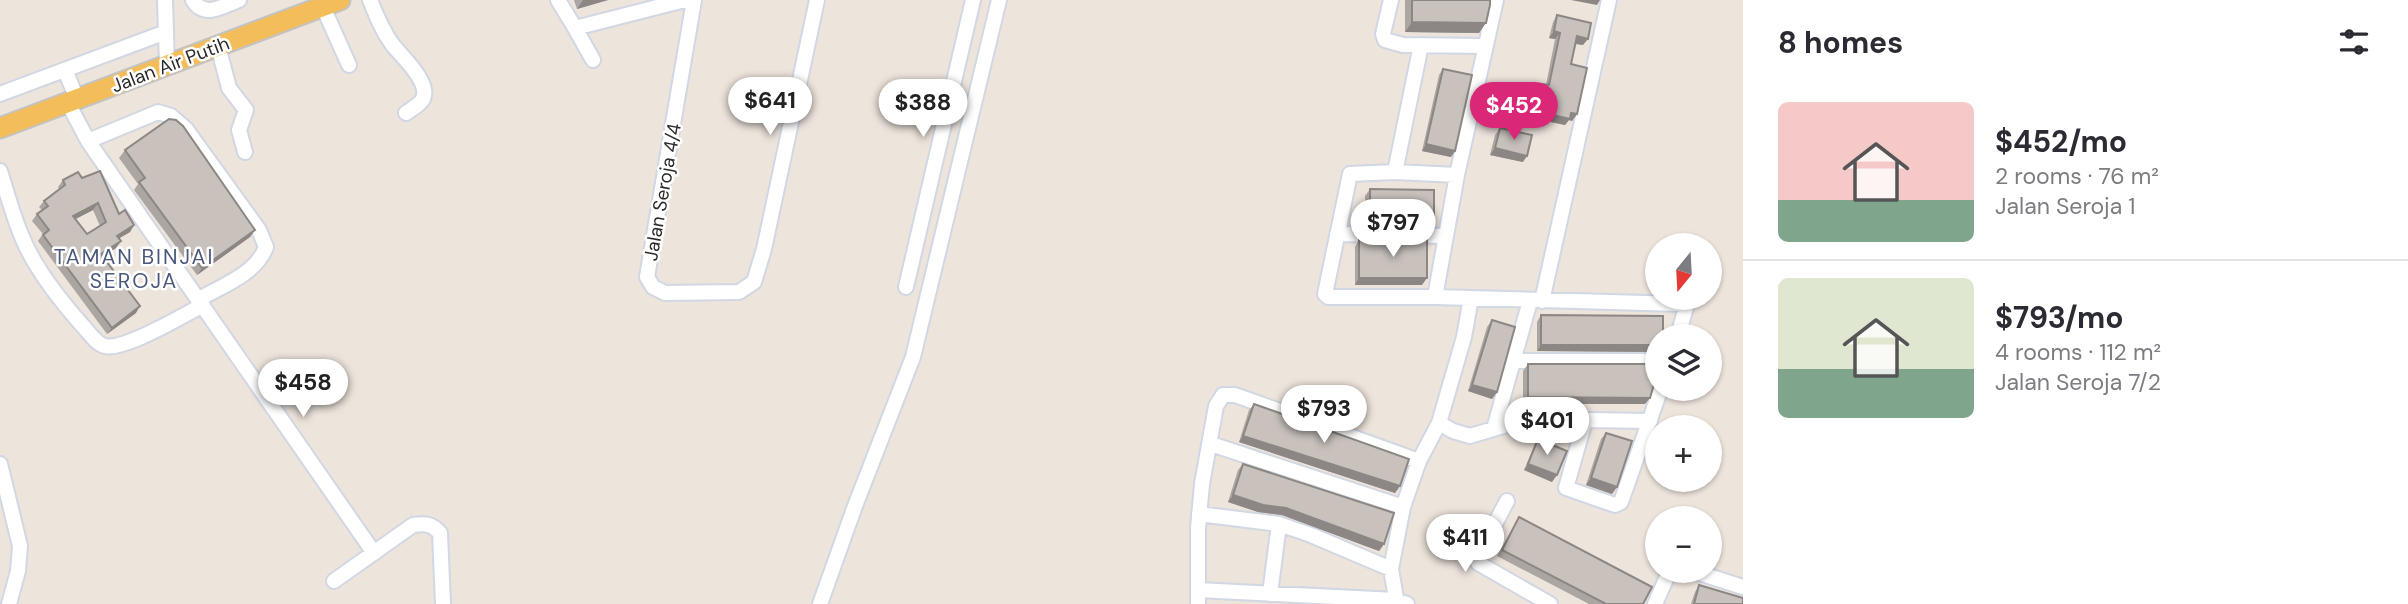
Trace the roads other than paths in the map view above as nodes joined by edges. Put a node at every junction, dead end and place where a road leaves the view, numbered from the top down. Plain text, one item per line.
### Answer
1 (165, 0) edge
2 (193, 0) edge
3 (239, 0) edge
4 (370, 0) edge
5 (558, 0) edge
6 (685, 0) edge
7 (694, 0) edge
8 (817, 0) edge
9 (973, 0) edge
10 (999, 0) edge
11 (1391, 0) edge
12 (1496, 0) edge
13 (1609, 0) edge
14 (332, 3) edge
15 (575, 28) junction
16 (166, 32) junction
17 (218, 46) junction
18 (1421, 46) junction
19 (1485, 46) junction
20 (593, 60) dead end
21 (349, 65) dead end
22 (167, 66) junction
23 (65, 70) junction
24 (0, 94) edge
25 (72, 101) junction
26 (406, 113) dead end
27 (0, 128) edge
28 (88, 141) junction
29 (245, 152) dead end
30 (0, 171) edge
31 (1395, 172) junction
32 (1457, 175) junction
33 (1337, 234) junction
34 (1445, 236) junction
35 (906, 286) dead end
36 (1435, 297) junction
37 (1471, 298) junction
38 (1536, 301) junction
39 (201, 302) junction
40 (1681, 324) edge
41 (1514, 361) junction
42 (1645, 361) edge
43 (1585, 421) junction
44 (1645, 421) edge
45 (1439, 423) junction
46 (1494, 429) junction
47 (1645, 435) edge
48 (1211, 443) junction
49 (1419, 461) junction
50 (0, 464) edge
51 (1507, 501) dead end
52 (1402, 507) junction
53 (1199, 514) junction
54 (1279, 524) junction
55 (374, 553) junction
56 (1391, 569) junction
57 (1722, 580) edge
58 (334, 581) dead end
59 (1664, 583) edge
60 (1743, 587) edge
61 (1270, 594) junction
62 (1198, 597) edge
63 (1400, 603) edge
64 (9, 604) edge
65 (443, 604) edge
66 (820, 604) edge
67 (1550, 604) edge
68 (1655, 604) edge

1 - 16 street
2 - 3 street
4 - 26 street
5 - 15 street
6 - 15 street
7 - 8 street, Jalan Seroja 4/4
9 - 35 street
10 - 66 street
11 - 18 street
12 - 19 street
13 - 38 street
14 - 17 main road, Jalan Air Putih
14 - 21 street
15 - 20 street
16 - 22 street
16 - 23 street
17 - 22 main road, Jalan Air Putih
17 - 29 street
18 - 19 street
18 - 31 street
19 - 32 street
22 - 25 main road, Jalan Air Putih
23 - 24 street
23 - 25 street
25 - 27 main road, Jalan Air Putih
25 - 28 street
28 - 39 street
28 - 39 street
30 - 39 street
31 - 32 street
31 - 33 street
32 - 34 street
33 - 34 street
33 - 36 street
34 - 36 street
36 - 37 street
37 - 38 street
37 - 45 street
38 - 40 street
38 - 41 street
39 - 55 street
41 - 42 street
41 - 46 street
43 - 44 street
43 - 46 street
43 - 47 street
45 - 46 street
45 - 49 street
48 - 49 street
48 - 52 street
48 - 53 street
49 - 52 street
50 - 64 street
51 - 67 street
52 - 56 street
53 - 54 street
53 - 62 street
54 - 56 street
54 - 61 street
55 - 58 street
55 - 65 street
56 - 63 street
57 - 60 street
59 - 68 street
61 - 62 street
61 - 63 street

